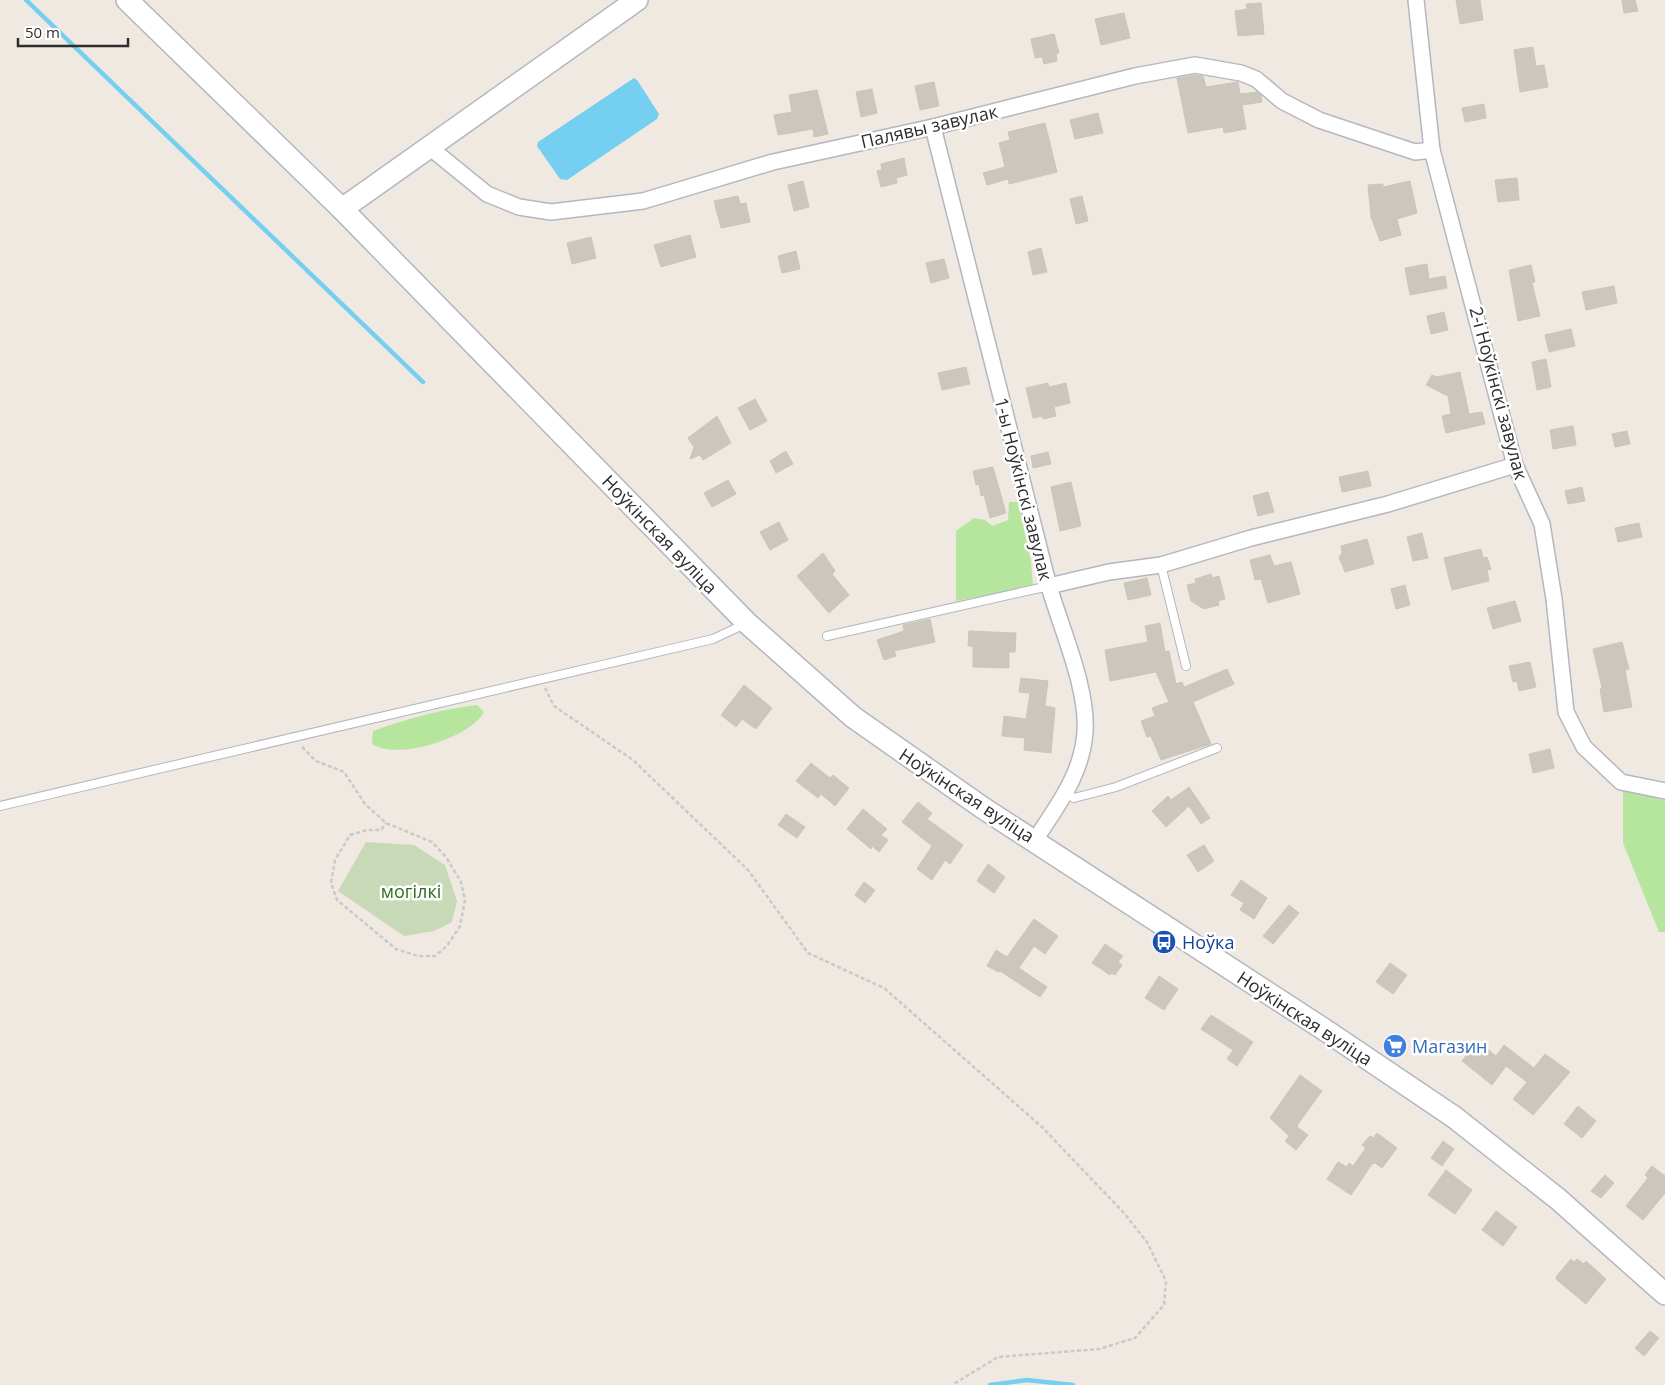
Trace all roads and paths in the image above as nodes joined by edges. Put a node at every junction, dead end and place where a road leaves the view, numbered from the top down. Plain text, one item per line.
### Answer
1 (127, 0) edge
2 (638, 0) edge
3 (1416, 0) edge
4 (933, 127) junction
5 (428, 146) junction
6 (1432, 150) junction
7 (342, 208) junction
8 (1515, 465) junction
9 (1161, 565) junction
10 (1049, 586) junction
11 (747, 623) junction
12 (828, 636) dead end
13 (1186, 666) dead end
14 (541, 679) junction
15 (294, 738) junction
16 (1217, 748) dead end
17 (1665, 791) edge
18 (1065, 793) junction
19 (0, 806) edge
20 (386, 823) junction
21 (1035, 840) junction
22 (1665, 1294) edge
23 (952, 1385) edge

1 - 7 main road, Ноўкінская вуліца
2 - 5 main road
3 - 6 street, 2-і Ноўкінскі завулак
4 - 5 street, Палявы завулак
4 - 6 street, Палявы завулак
4 - 10 street, 1-ы Ноўкінскі завулак
5 - 7 main road
6 - 8 street, 2-і Ноўкінскі завулак
7 - 11 main road, Ноўкінская вуліца
8 - 9 street
8 - 17 street, 2-і Ноўкінскі завулак
9 - 10 street
9 - 13 lane
10 - 12 lane
10 - 18 street, 1-ы Ноўкінскі завулак
11 - 14 lane
11 - 21 main road, Ноўкінская вуліца
14 - 15 lane
14 - 23 path
15 - 19 lane
15 - 20 path
16 - 18 lane
18 - 21 street, 1-ы Ноўкінскі завулак
20 - 20 path
21 - 22 main road, Ноўкінская вуліца

